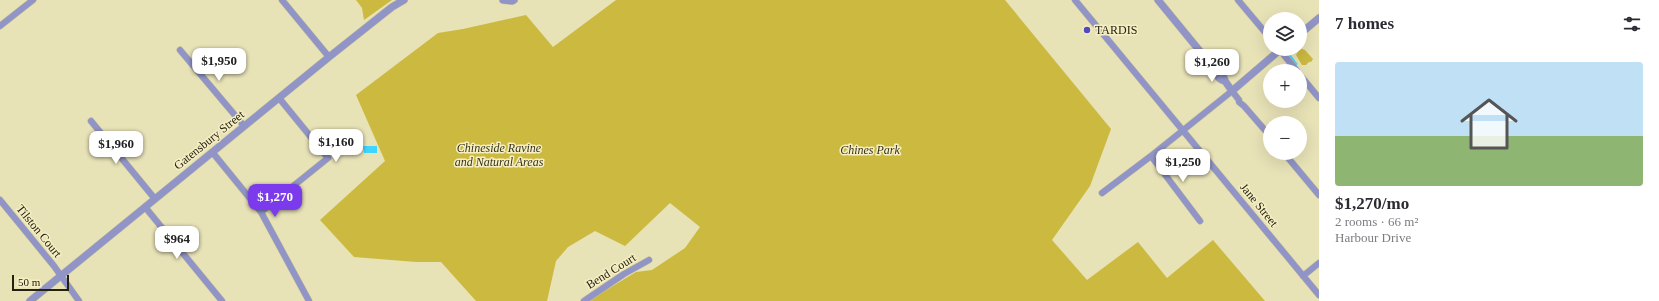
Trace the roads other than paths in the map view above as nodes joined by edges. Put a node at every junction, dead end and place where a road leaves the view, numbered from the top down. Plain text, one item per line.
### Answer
1 (32, 0) edge
2 (282, 0) edge
3 (404, 0) edge
4 (503, 0) edge
5 (514, 0) edge
6 (1075, 0) edge
7 (1158, 0) edge
8 (1238, 0) edge
9 (1319, 18) edge
10 (0, 26) edge
11 (1307, 28) edge
12 (1263, 30) edge
13 (180, 50) dead end
14 (1272, 56) edge
15 (1285, 56) edge
16 (329, 57) junction
17 (1292, 64) edge
18 (1307, 83) edge
19 (1232, 91) junction
20 (279, 98) junction
21 (1319, 98) edge
22 (91, 121) dead end
23 (244, 126) junction
24 (1263, 128) edge
25 (1183, 130) junction
26 (213, 153) junction
27 (1151, 156) junction
28 (1290, 160) edge
29 (1102, 193) dead end
30 (1319, 195) edge
31 (155, 199) junction
32 (0, 200) edge
33 (145, 207) junction
34 (261, 212) junction
35 (1200, 221) dead end
36 (649, 260) dead end
37 (1319, 263) edge
38 (61, 276) junction
39 (1303, 276) junction
40 (1319, 294) edge
41 (30, 301) edge
42 (78, 301) edge
43 (222, 301) edge
44 (309, 301) edge
45 (584, 301) edge

1 - 10 street
2 - 16 street
3 - 16 street, Gatensbury Street
4 - 5 street
6 - 25 street, Jane Street
7 - 19 street
8 - 12 street
9 - 11 street
13 - 23 street
14 - 19 street
15 - 17 street
16 - 20 street, Gatensbury Street
18 - 21 street
19 - 24 street
19 - 25 street
20 - 23 street, Gatensbury Street
20 - 34 street
22 - 31 street
23 - 26 street, Gatensbury Street
25 - 27 street
25 - 39 street, Jane Street
26 - 31 street, Gatensbury Street
26 - 34 street
27 - 29 street
27 - 35 street
28 - 30 street
31 - 33 street, Gatensbury Street
32 - 38 street, Tilston Court
33 - 38 street, Gatensbury Street
33 - 43 street
34 - 44 street
36 - 45 street, Bend Court
37 - 39 street
38 - 41 street, Gatensbury Street
38 - 42 street, Tilston Court
39 - 40 street, Jane Street

